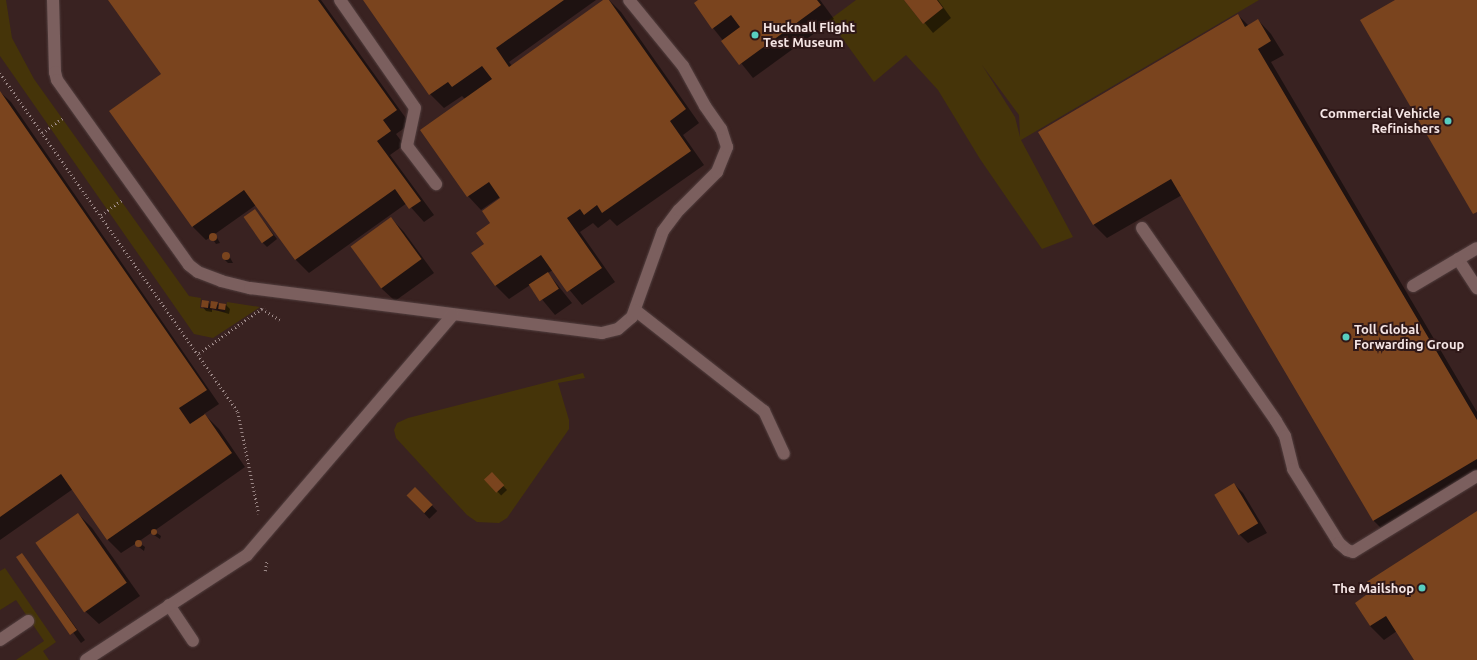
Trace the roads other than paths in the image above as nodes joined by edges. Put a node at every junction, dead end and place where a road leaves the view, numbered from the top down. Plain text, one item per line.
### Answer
1 (53, 0) edge
2 (340, 0) edge
3 (629, 0) edge
4 (436, 184) dead end
5 (1142, 228) dead end
6 (1477, 248) edge
7 (1458, 259) junction
8 (1413, 286) dead end
9 (1477, 288) edge
10 (634, 310) junction
11 (453, 315) junction
12 (784, 454) dead end
13 (1477, 476) edge
14 (169, 605) junction
15 (28, 621) dead end
16 (0, 640) edge
17 (193, 641) dead end
18 (86, 660) edge

1 - 11 street
2 - 4 street
3 - 10 street
5 - 13 street
6 - 7 street
7 - 8 street
7 - 9 street
10 - 11 street
10 - 12 street
11 - 14 street
14 - 17 street
14 - 18 street
15 - 16 street

